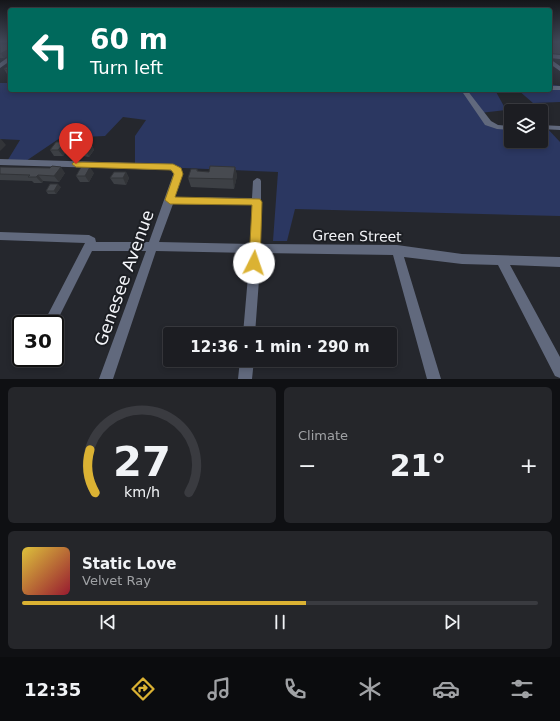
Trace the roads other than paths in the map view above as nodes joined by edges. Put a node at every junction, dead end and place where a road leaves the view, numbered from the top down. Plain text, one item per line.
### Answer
1 (8, 60) edge
2 (0, 66) edge
3 (465, 92) edge
4 (504, 128) edge
5 (548, 128) edge
6 (560, 128) edge
7 (0, 162) edge
8 (257, 181) dead end
9 (170, 200) junction
10 (257, 202) junction
11 (0, 236) edge
12 (89, 246) junction
13 (153, 247) junction
14 (256, 249) junction
15 (397, 250) junction
16 (502, 261) junction
17 (560, 262) edge
18 (54, 315) edge
19 (250, 327) edge
20 (247, 367) edge
21 (560, 371) edge
22 (106, 379) edge
23 (246, 379) edge
24 (434, 379) edge

1 - 2 street
3 - 4 street
5 - 6 street
7 - 9 street, Genesee Avenue
8 - 10 street
9 - 10 street
9 - 13 street, Genesee Avenue
10 - 14 street
11 - 12 street
12 - 13 street, Green Street
12 - 18 street
13 - 14 street, Green Street
13 - 22 street, Genesee Avenue
14 - 15 street, Green Street
14 - 19 street
15 - 16 street, Green Street
15 - 24 street
16 - 17 street, Green Street
16 - 21 street
20 - 23 street

